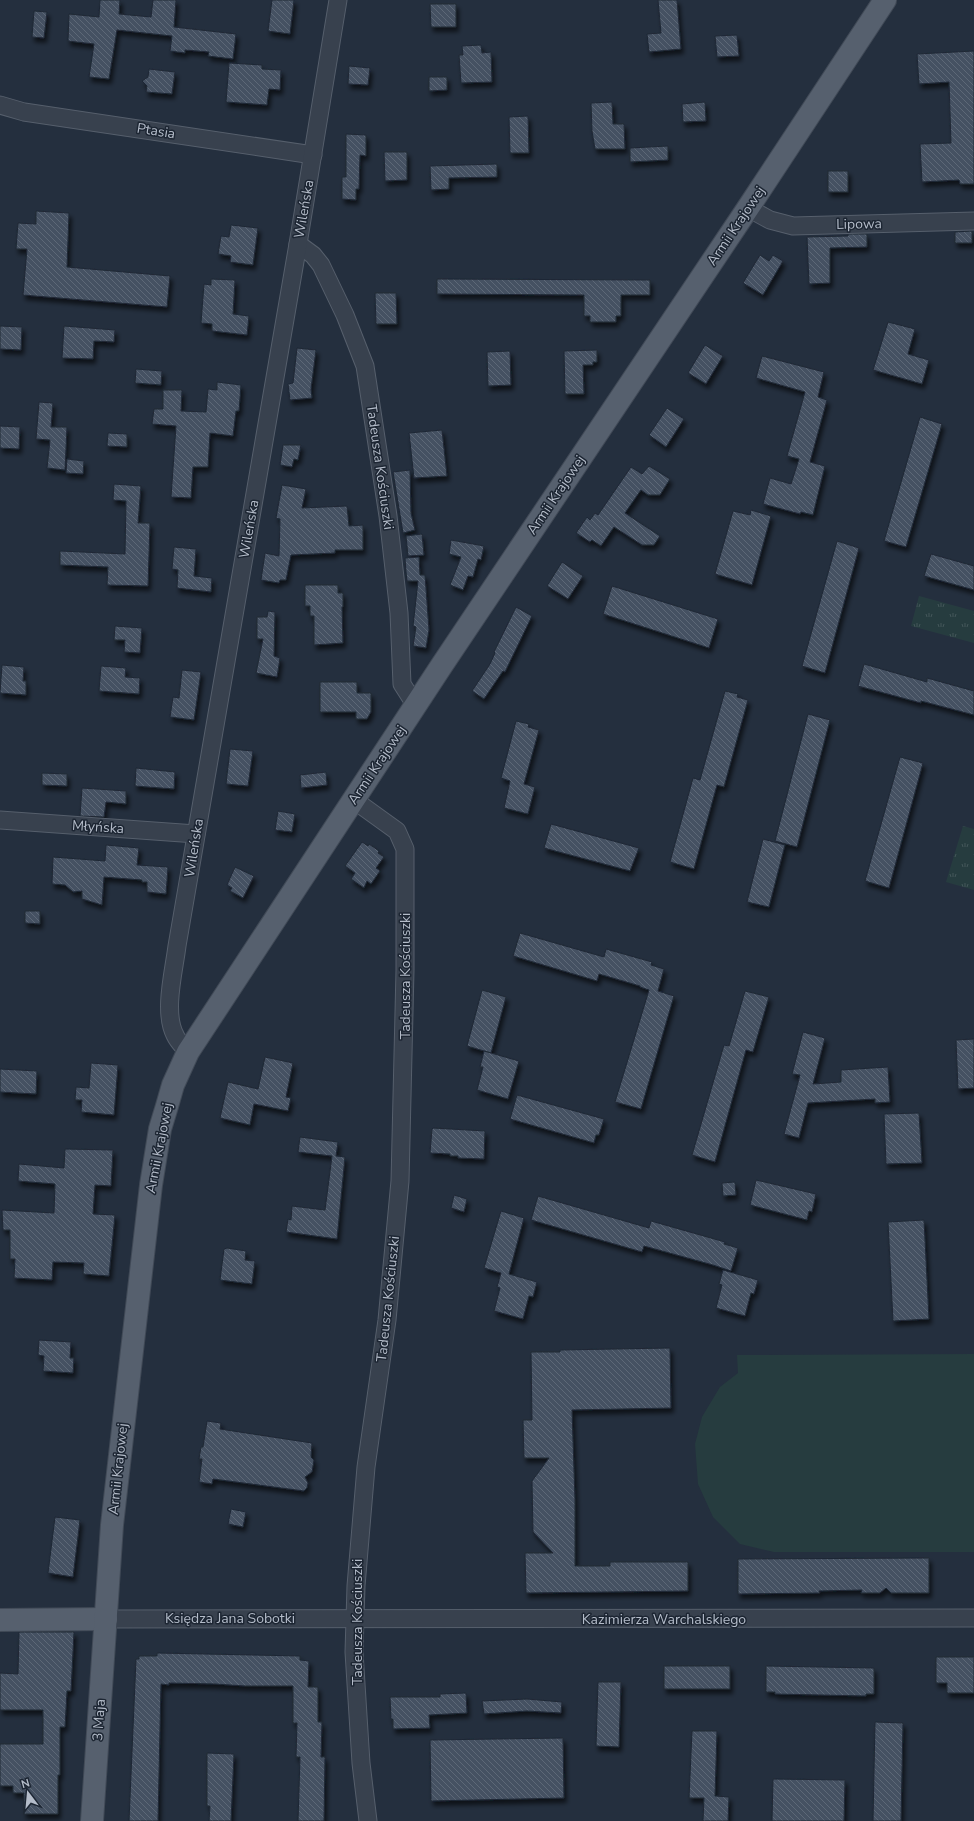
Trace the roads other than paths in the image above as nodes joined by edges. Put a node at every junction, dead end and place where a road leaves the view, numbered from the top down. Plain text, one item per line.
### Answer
1 (338, 0) edge
2 (885, 0) edge
3 (0, 105) edge
4 (313, 155) junction
5 (748, 208) junction
6 (974, 221) edge
7 (298, 244) junction
8 (416, 706) junction
9 (354, 800) junction
10 (0, 820) edge
11 (196, 834) junction
12 (188, 1052) junction
13 (106, 1618) junction
14 (974, 1618) edge
15 (354, 1619) junction
16 (0, 1620) edge
17 (92, 1821) edge
18 (368, 1821) edge

1 - 4 street, Wileńska
2 - 5 main road, Armii Krajowej
3 - 4 street, Ptasia
4 - 7 street, Wileńska
5 - 6 street, Lipowa
5 - 8 main road, Armii Krajowej
7 - 8 street, Tadeusza Kościuszki
7 - 11 street, Wileńska
8 - 9 main road, Armii Krajowej
9 - 12 main road, Armii Krajowej
9 - 15 street, Tadeusza Kościuszki
10 - 11 street, Młyńska
11 - 12 street, Wileńska
12 - 13 main road, Armii Krajowej
13 - 15 street, Księdza Jana Sobotki
13 - 16 main road
13 - 17 main road, 3 Maja
14 - 15 street, Kazimierza Warchalskiego
15 - 18 street, Tadeusza Kościuszki

